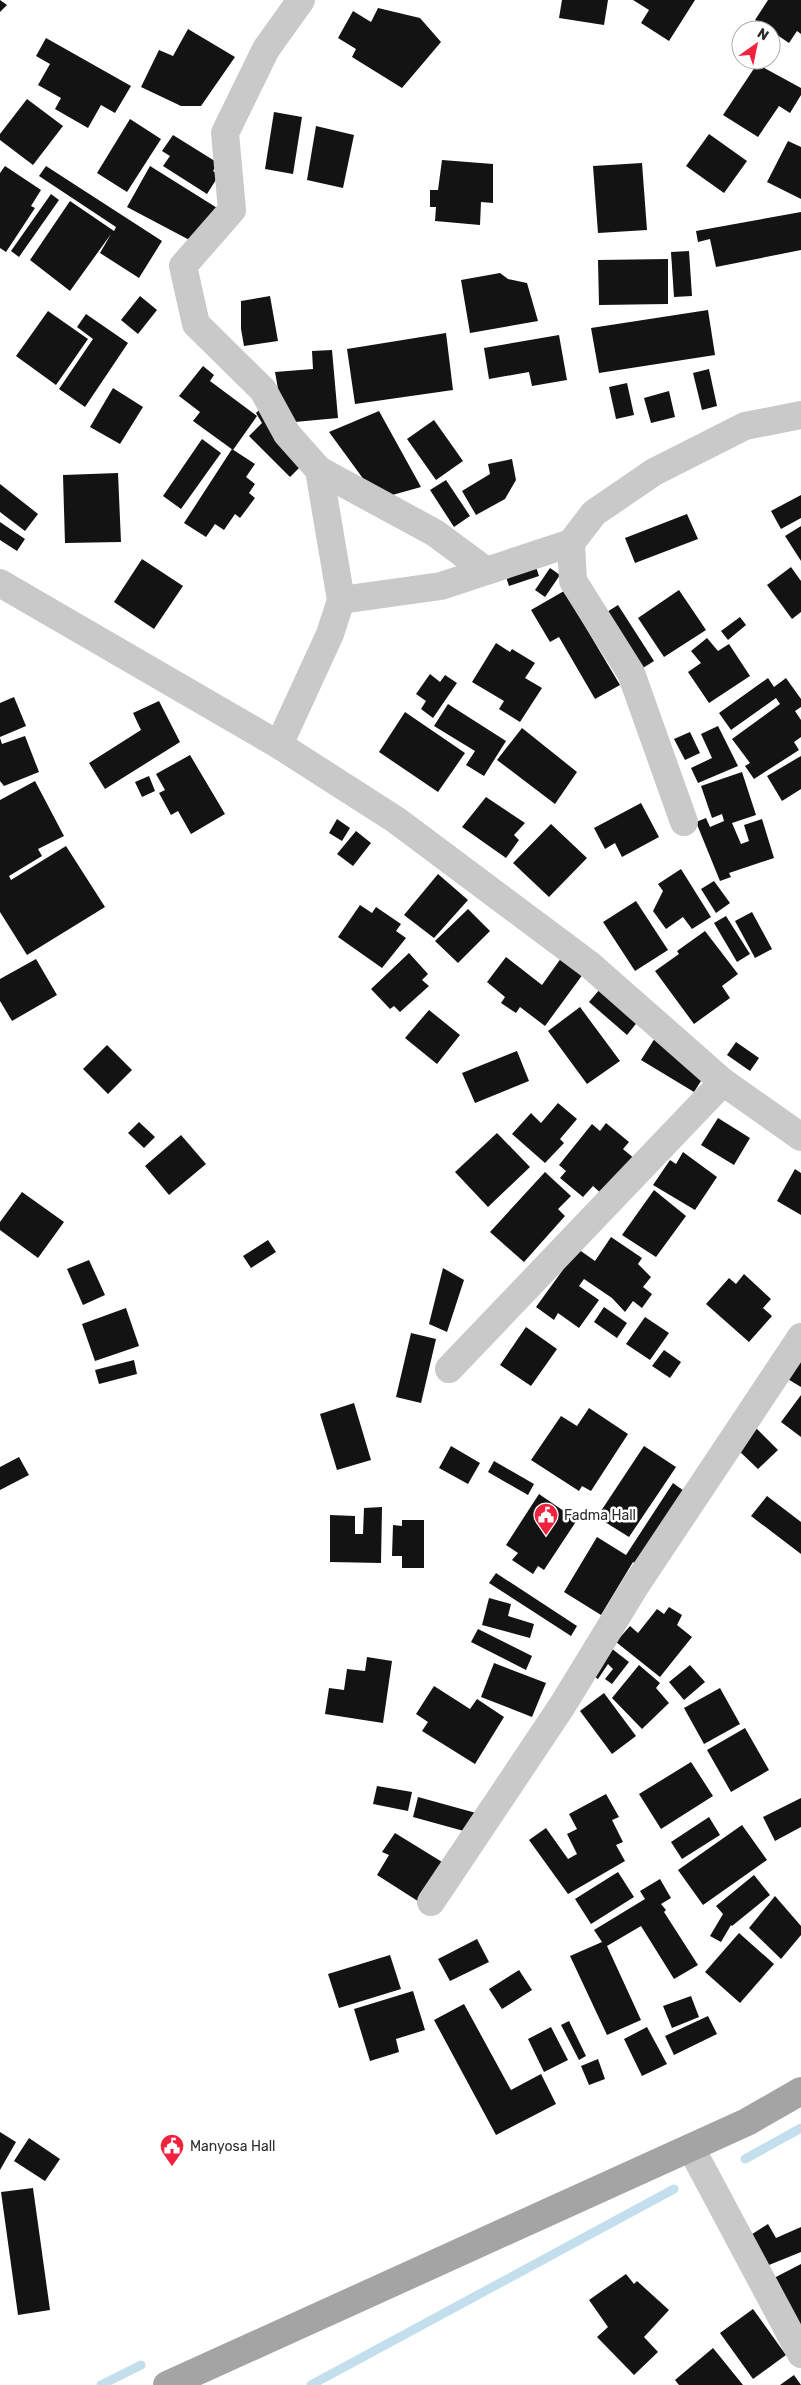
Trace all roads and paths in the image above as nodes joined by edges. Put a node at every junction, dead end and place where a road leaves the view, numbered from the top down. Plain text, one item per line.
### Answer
1 (301, 0) edge
2 (801, 415) edge
3 (318, 470) junction
4 (571, 544) junction
5 (485, 570) junction
6 (0, 582) edge
7 (341, 600) junction
8 (279, 745) junction
9 (684, 822) dead end
10 (723, 1082) junction
11 (801, 1137) edge
12 (801, 1337) edge
13 (449, 1369) dead end
14 (431, 1902) dead end
15 (801, 2091) edge
16 (690, 2148) junction
17 (801, 2354) edge
18 (167, 2385) edge

1 - 3 street
2 - 4 street
3 - 5 street
3 - 7 street
4 - 5 street
4 - 9 street
5 - 7 street
6 - 8 street
7 - 8 street
8 - 10 street
10 - 11 street
10 - 13 street
12 - 14 street
15 - 16 main road
16 - 17 street
16 - 18 main road

